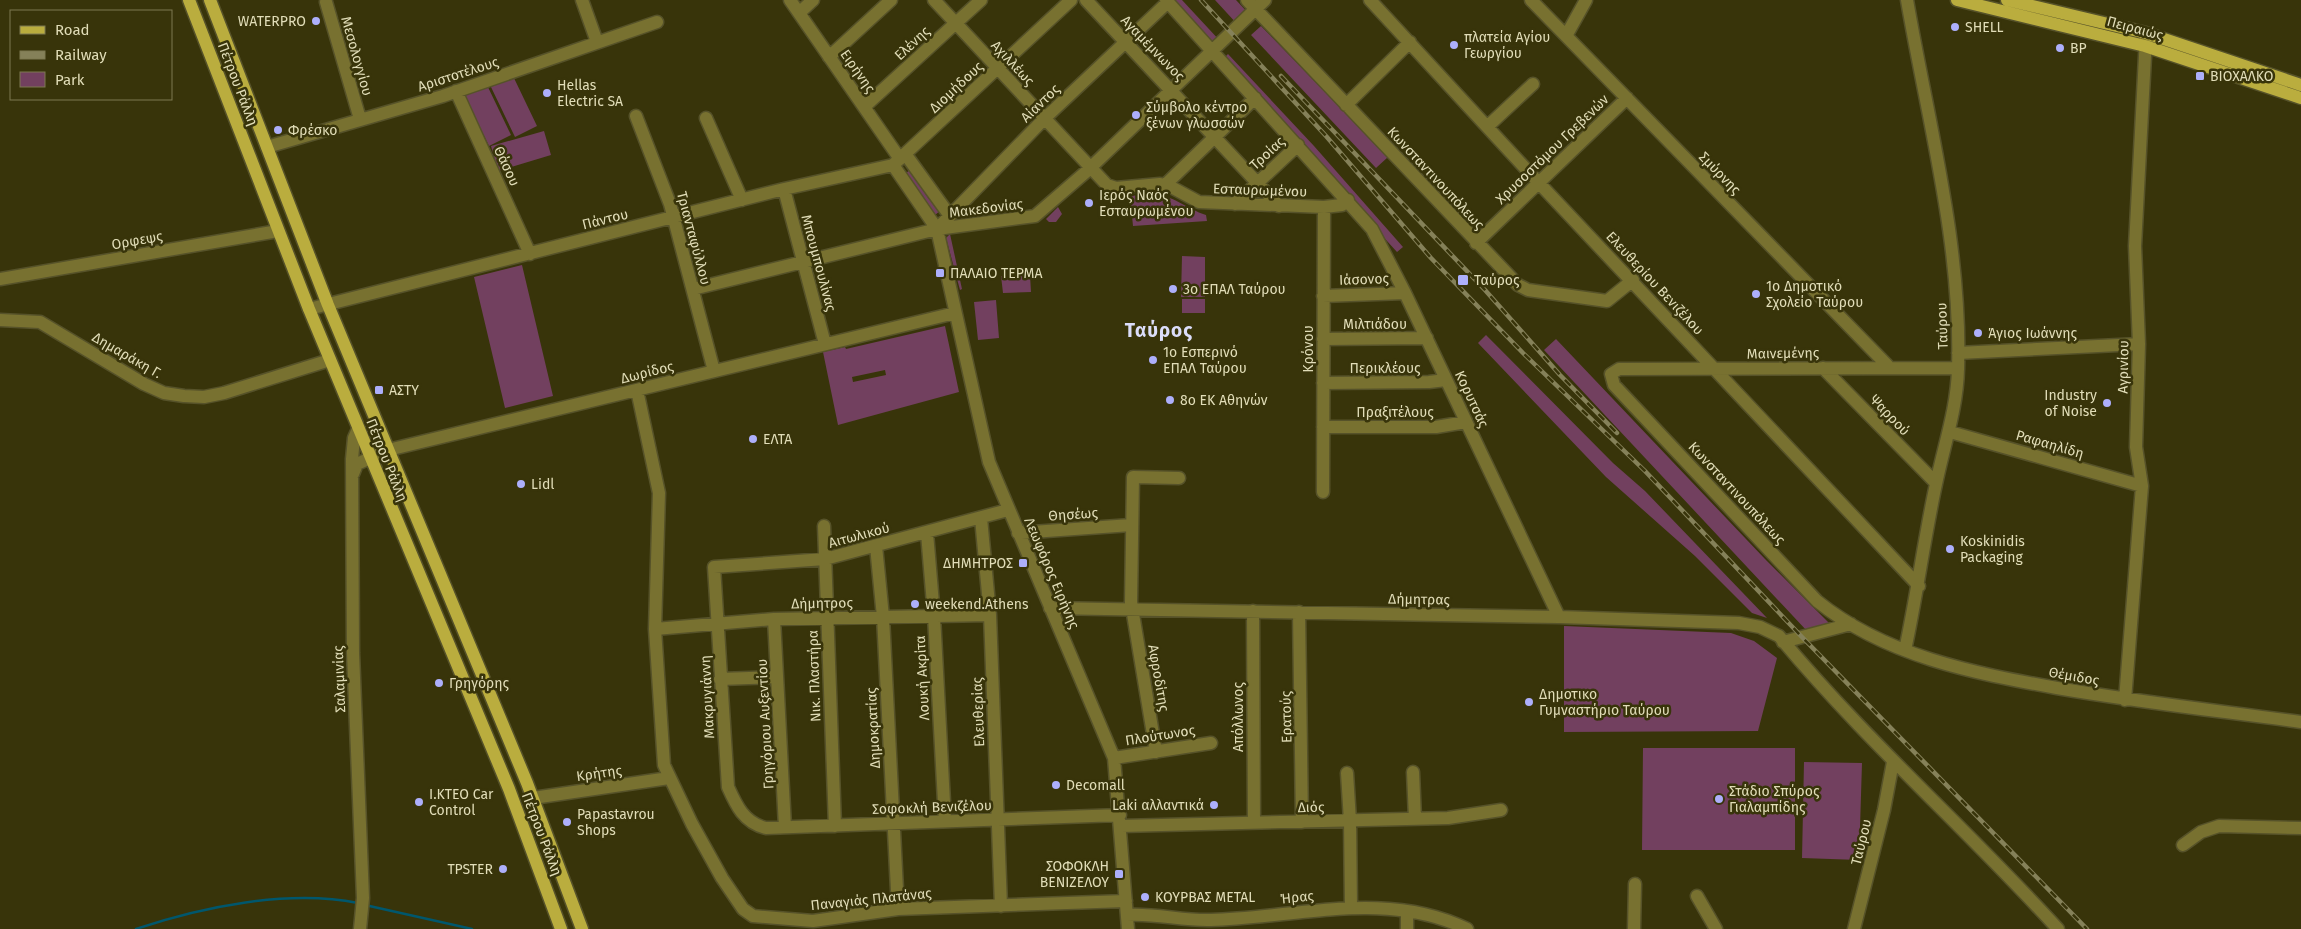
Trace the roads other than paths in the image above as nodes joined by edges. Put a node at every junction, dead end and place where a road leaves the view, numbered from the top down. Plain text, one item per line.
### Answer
1 (189, 0) edge
2 (210, 0) edge
3 (582, 0) edge
4 (790, 0) edge
5 (813, 0) edge
6 (891, 0) edge
7 (934, 0) edge
8 (981, 0) edge
9 (1071, 0) edge
10 (1086, 0) edge
11 (1247, 0) edge
12 (1265, 0) edge
13 (1370, 0) edge
14 (1531, 0) edge
15 (1586, 0) edge
16 (1907, 0) edge
17 (1957, 0) edge
18 (2007, 0) edge
19 (1167, 1) edge
20 (326, 2) dead end
21 (2027, 2) edge
22 (1256, 10) junction
23 (799, 13) junction
24 (657, 22) dead end
25 (956, 23) junction
26 (1566, 36) junction
27 (2145, 39) junction
28 (598, 42) junction
29 (1126, 42) junction
30 (1410, 42) junction
31 (1213, 52) junction
32 (829, 57) junction
33 (998, 69) junction
34 (1533, 84) dead end
35 (2301, 85) edge
36 (456, 91) junction
37 (1172, 91) junction
38 (1255, 98) junction
39 (1627, 98) junction
40 (2301, 98) edge
41 (1346, 105) junction
42 (864, 107) junction
43 (636, 116) dead end
44 (706, 118) dead end
45 (360, 119) junction
46 (1044, 119) junction
47 (1488, 126) junction
48 (1216, 136) junction
49 (1298, 145) junction
50 (267, 147) junction
51 (900, 160) junction
52 (1090, 168) junction
53 (1258, 182) junction
54 (1538, 182) junction
55 (1165, 185) junction
56 (784, 190) junction
57 (742, 200) junction
58 (1348, 200) junction
59 (1235, 204) junction
60 (1280, 206) junction
61 (1324, 207) junction
62 (950, 216) junction
63 (673, 218) junction
64 (937, 229) junction
65 (278, 231) junction
66 (1476, 243) junction
67 (530, 254) junction
68 (803, 262) junction
69 (0, 279) edge
70 (1632, 280) junction
71 (692, 290) junction
72 (1405, 293) junction
73 (1323, 296) junction
74 (328, 305) junction
75 (309, 310) junction
76 (956, 312) junction
77 (0, 320) edge
78 (1427, 338) junction
79 (1323, 339) junction
80 (825, 344) junction
81 (2139, 344) junction
82 (1958, 353) junction
83 (330, 360) junction
84 (1888, 366) junction
85 (1823, 368) junction
86 (1958, 368) junction
87 (1717, 370) junction
88 (714, 371) junction
89 (1611, 374) joint
90 (1446, 380) junction
91 (1323, 383) junction
92 (637, 390) junction
93 (1466, 422) junction
94 (1323, 427) junction
95 (358, 428) junction
96 (1950, 432) junction
97 (388, 450) junction
98 (370, 457) junction
99 (353, 474) junction
100 (1179, 478) dead end
101 (1936, 483) junction
102 (2142, 486) junction
103 (1323, 492) dead end
104 (1008, 510) junction
105 (981, 518) junction
106 (1131, 525) junction
107 (824, 526) dead end
108 (927, 533) junction
109 (1018, 533) junction
110 (876, 546) junction
111 (825, 559) junction
112 (714, 567) joint
113 (1919, 586) junction
114 (1050, 608) junction
115 (1132, 609) junction
116 (1253, 611) junction
117 (1299, 612) junction
118 (990, 615) junction
119 (934, 616) junction
120 (883, 617) junction
121 (1559, 617) junction
122 (827, 618) junction
123 (774, 620) junction
124 (718, 624) junction
125 (1851, 624) junction
126 (655, 629) junction
127 (1783, 642) junction
128 (1905, 650) junction
129 (777, 677) junction
130 (720, 679) junction
131 (2124, 700) junction
132 (2301, 722) edge
133 (1211, 743) dead end
134 (1156, 752) junction
135 (1114, 758) junction
136 (1893, 762) junction
137 (1413, 772) dead end
138 (1346, 773) dead end
139 (669, 778) junction
140 (533, 798) junction
141 (1501, 810) dead end
142 (1415, 819) junction
143 (748, 820) joint
144 (997, 820) junction
145 (1121, 821) junction
146 (1350, 821) junction
147 (945, 822) junction
148 (1302, 822) junction
149 (892, 823) junction
150 (1254, 823) junction
151 (835, 826) junction
152 (785, 827) junction
153 (2301, 828) edge
154 (2183, 845) dead end
155 (1635, 884) dead end
156 (1697, 896) dead end
157 (1126, 901) junction
158 (1001, 906) junction
159 (1351, 908) junction
160 (898, 909) junction
161 (1407, 912) junction
162 (1127, 915) junction
163 (360, 929) edge
164 (561, 929) edge
165 (582, 929) edge
166 (1128, 929) edge
167 (1407, 929) edge
168 (1467, 929) edge
169 (1634, 929) edge
170 (1716, 929) edge
171 (1854, 929) edge
172 (2058, 929) edge

1 - 65 main road, Πέτρου Ράλλη
2 - 50 main road, Πέτρου Ράλλη
3 - 28 street
4 - 23 street, Ειρήνης
5 - 23 street
6 - 32 street
7 - 25 street, Αχιλλέως
8 - 25 street, Ελένης
9 - 33 street, Διομήδους
10 - 29 street, Αγαμέμνωνος
11 - 22 street, Κωνσταντινουπόλεως
12 - 22 street, Μακεδονίας
13 - 30 street, Ελευθερίου Βενιζέλου
14 - 26 street, Σμύρνης
15 - 26 street
16 - 82 street, Ταύρου
17 - 27 main road, Πειραιώς
18 - 21 main road, Πειραιώς
19 - 29 street, Αίαντος
19 - 31 street
20 - 45 street, Μεσολογγίου
21 - 27 main road, Πειραιώς
22 - 31 street, Μακεδονίας
22 - 41 street, Κωνσταντινουπόλεως
23 - 32 street, Ειρήνης
24 - 28 street, Αριστοτέλους
25 - 33 street, Αχιλλέως
25 - 42 street, Ελένης
26 - 39 street, Σμύρνης
27 - 35 main road, Πειραιώς
27 - 40 main road, Πειραιώς
27 - 81 street, Αγρινίου
28 - 36 street, Αριστοτέλους
29 - 37 street, Αγαμέμνωνος
29 - 46 street, Αίαντος
30 - 41 street
30 - 47 street, Ελευθερίου Βενιζέλου
31 - 37 street, Μακεδονίας
31 - 38 street
32 - 42 street, Ειρήνης
33 - 46 street, Αχιλλέως
33 - 51 street, Διομήδους
34 - 47 street
36 - 45 street, Αριστοτέλους
36 - 67 street, Θάσου
37 - 48 street, Αγαμέμνωνος
37 - 52 street, Μακεδονίας
38 - 48 street
38 - 49 street
39 - 54 street, Χρυσοστόμου Γρεβενών
39 - 84 street, Σμύρνης
41 - 66 street, Κωνσταντινουπόλεως
42 - 51 street, Ειρήνης
43 - 63 street, Τριανταφύλλου
44 - 57 street
45 - 50 street, Αριστοτέλους
46 - 52 street, Αχιλλέως
46 - 62 street, Αίαντος
47 - 54 street, Ελευθερίου Βενιζέλου
48 - 53 street, Αγαμέμνωνος
48 - 55 street
49 - 53 street, Τροίας
49 - 58 street
50 - 74 main road, Πέτρου Ράλλη
51 - 56 street, Πάντου
51 - 62 street, Ειρήνης
51 - 64 street, Ειρήνης
52 - 55 street, Εσταυρωμένου
52 - 64 street, Μακεδονίας
53 - 59 street, Τροίας
53 - 60 street, Αγαμέμνωνος
54 - 66 street, Χρυσοστόμου Γρεβενών
54 - 70 street, Ελευθερίου Βενιζέλου
55 - 59 street, Εσταυρωμένου
56 - 57 street, Πάντου
56 - 68 street, Μπουμπουλίνας
57 - 63 street, Πάντου
58 - 61 street, Εσταυρωμένου
58 - 72 street, Κορυτσάς
59 - 60 street, Εσταυρωμένου
60 - 61 street, Εσταυρωμένου
61 - 73 street, Κρόνου
62 - 64 street, Αίαντος
63 - 67 street, Πάντου
63 - 71 street, Τριανταφύλλου
64 - 68 street, Μακεδονίας
64 - 76 street, Λεωφόρος Ειρήνης
65 - 69 street, Ορφεψς
65 - 75 main road, Πέτρου Ράλλη
66 - 70 street, Κωνσταντινουπόλεως
67 - 74 street, Πάντου
68 - 71 street, Μακεδονίας
68 - 80 street, Μπουμπουλίνας
70 - 87 street, Ελευθερίου Βενιζέλου
71 - 88 street, Τριανταφύλλου
72 - 73 street, Ιάσονος
72 - 78 street, Κορυτσάς
73 - 79 street, Κρόνου
74 - 75 street, Πάντου
74 - 97 main road, Πέτρου Ράλλη
75 - 83 main road, Πέτρου Ράλλη
76 - 80 street, Δωρίδος
76 - 104 street, Λεωφόρος Ειρήνης
77 - 83 street, Δημαράκη Γ.
78 - 79 street, Μιλτιάδου
78 - 90 street, Κορυτσάς
79 - 91 street, Κρόνου
80 - 88 street, Δωρίδος
81 - 82 street
81 - 102 street, Αγρινίου
82 - 86 street, Ταύρου
83 - 95 main road, Πέτρου Ράλλη
84 - 85 street, Μαινεμένης
84 - 86 street, Μαινεμένης
85 - 87 street, Μαινεμένης
85 - 101 street, Ψαρρού
86 - 96 street, Ταύρου
87 - 89 street, Μαινεμένης
87 - 113 street, Ελευθερίου Βενιζέλου
88 - 92 street, Δωρίδος
89 - 125 street, Κωνσταντινουπόλεως
90 - 91 street, Περικλέους
90 - 93 street, Κορυτσάς
91 - 94 street, Κρόνου
92 - 97 street, Δωρίδος
92 - 126 street, Παναγιάς Πλατάνας
93 - 94 street, Πραξιτέλους
93 - 121 street, Κορυτσάς
94 - 103 street, Κρόνου
95 - 98 main road, Πέτρου Ράλλη
95 - 99 street, Σαλαμινίας
96 - 101 street, Ταύρου
96 - 102 street, Ραφαηλίδη
97 - 98 street, Δωρίδος
97 - 140 main road, Πέτρου Ράλλη
98 - 99 street, Δωρίδος
98 - 164 main road, Πέτρου Ράλλη
99 - 163 street, Σαλαμινίας
100 - 106 street, Αφροδίτης
101 - 113 street, Ταύρου
102 - 131 street, Αγρινίου
104 - 105 street, Αιτωλικού
104 - 109 street, Λεωφόρος Ειρήνης
105 - 108 street, Αιτωλικού
105 - 118 street, Ελευθερίας
106 - 109 street, Θησέως
106 - 115 street, Αφροδίτης
107 - 111 street, Νικ. Πλαστήρα
108 - 110 street, Αιτωλικού
108 - 119 street, Λουκή Ακρίτα
109 - 114 street, Λεωφόρος Ειρήνης
110 - 111 street, Αιτωλικού
110 - 120 street, Δημοκρατίας
111 - 112 street, Αιτωλικού
111 - 122 street, Νικ. Πλαστήρα
112 - 124 street, Μακρυγιάννη
113 - 128 street, Ταύρου
114 - 115 street, Δήμητρας
114 - 135 street, Λεωφόρος Ειρήνης
115 - 116 street, Δήμητρας
115 - 134 street, Αφροδίτης
116 - 117 street, Δήμητρας
116 - 150 street, Απόλλωνος
117 - 121 street, Δήμητρας
117 - 148 street, Ερατούς
118 - 119 street, Δήμητρος
118 - 144 street, Ελευθερίας
119 - 120 street, Δήμητρος
119 - 147 street, Λουκή Ακρίτα
120 - 122 street, Δήμητρος
120 - 149 street, Δημοκρατίας
121 - 127 street, Δήμητρας
122 - 123 street, Δήμητρος
122 - 151 street, Νικ. Πλαστήρα
123 - 124 street, Δήμητρος
123 - 129 street, Γρηγόριου Αυξεντίου
124 - 126 street, Δήμητρος
124 - 130 street, Μακρυγιάννη
125 - 127 street
125 - 128 street, Θέμιδος
126 - 139 street, Παναγιάς Πλατάνας
127 - 136 street, Δήμητρας
128 - 131 street, Θέμιδος
129 - 130 street
129 - 152 street, Γρηγόριου Αυξεντίου
130 - 143 street, Μακρυγιάννη
131 - 132 street, Θέμιδος
133 - 134 street, Πλούτωνος
134 - 135 street, Πλούτωνος
135 - 145 street, Λεωφόρος Ειρήνης
136 - 171 street, Ταύρου
136 - 172 street, Δήμητρας
137 - 142 street
138 - 146 street
139 - 140 street, Κρήτης
139 - 160 street, Παναγιάς Πλατάνας
140 - 165 main road, Πέτρου Ράλλη
141 - 142 street, Διός
142 - 146 street, Διός
143 - 152 street, Σοφοκλή Βενιζέλου
144 - 145 street, Σοφοκλή Βενιζέλου
144 - 147 street, Σοφοκλή Βενιζέλου
144 - 158 street, Ελευθερίας
145 - 150 street, Διός
145 - 157 street, Λεωφόρος Ειρήνης
146 - 148 street, Διός
146 - 159 street
147 - 149 street, Σοφοκλή Βενιζέλου
148 - 150 street, Διός
149 - 151 street, Σοφοκλή Βενιζέλου
149 - 160 street, Δημοκρατίας
151 - 152 street, Σοφοκλή Βενιζέλου
153 - 154 street
155 - 169 street
156 - 170 street
157 - 158 street, Παναγιάς Πλατάνας
157 - 162 street, Λεωφόρος Ειρήνης
158 - 160 street, Παναγιάς Πλατάνας
159 - 161 street, Ήρας
159 - 162 street, Ήρας
161 - 167 street
161 - 168 street, Ήρας
162 - 166 street, Λεωφόρος Ειρήνης

